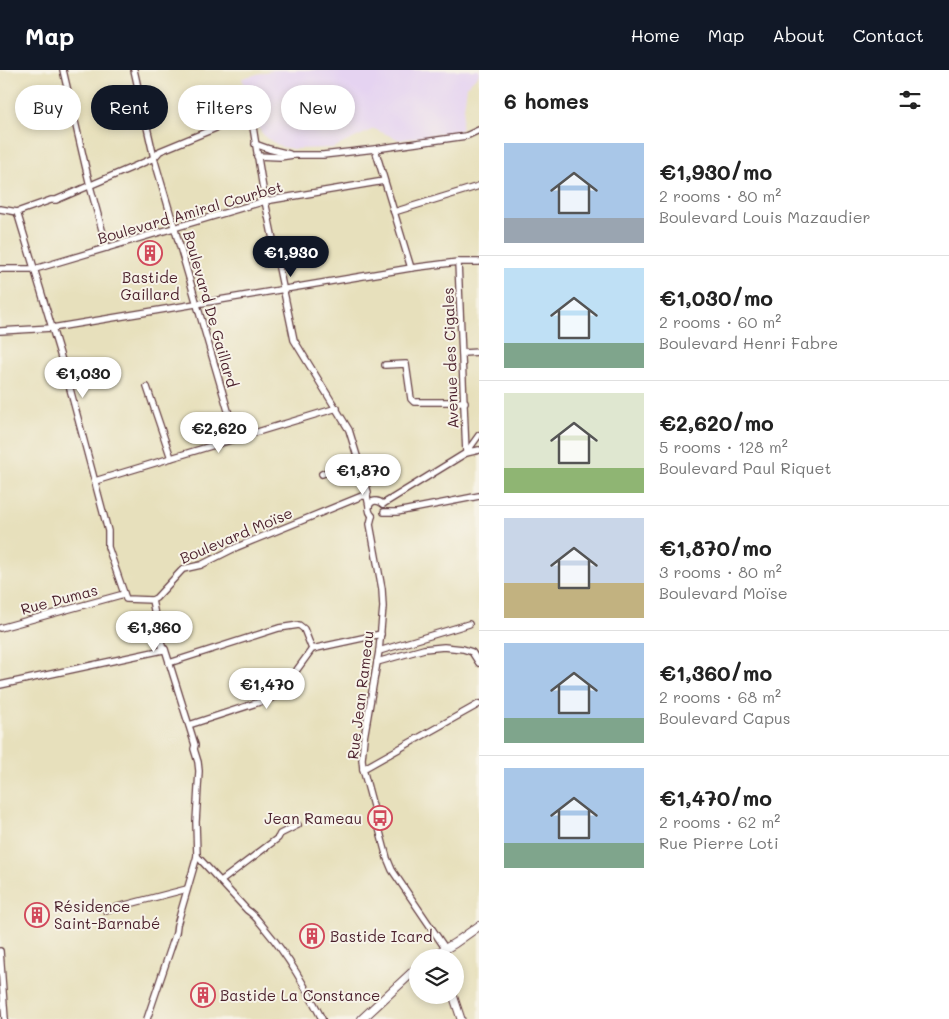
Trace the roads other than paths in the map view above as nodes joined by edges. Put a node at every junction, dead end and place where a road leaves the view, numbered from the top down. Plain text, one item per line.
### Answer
1 (63, 70) edge
2 (134, 70) edge
3 (479, 130) edge
4 (255, 144) junction
5 (375, 149) junction
6 (293, 155) junction
7 (257, 156) junction
8 (154, 158) junction
9 (384, 181) junction
10 (90, 186) junction
11 (479, 186) edge
12 (265, 202) junction
13 (0, 210) edge
14 (17, 212) junction
15 (394, 212) junction
16 (174, 228) junction
17 (108, 248) junction
18 (458, 262) junction
19 (479, 262) edge
20 (411, 268) junction
21 (0, 269) edge
22 (35, 269) junction
23 (282, 289) junction
24 (197, 304) junction
25 (52, 328) junction
26 (0, 331) edge
27 (479, 352) edge
28 (463, 353) junction
29 (385, 365) dead end
30 (147, 387) dead end
31 (462, 402) junction
32 (336, 408) junction
33 (479, 435) edge
34 (236, 438) junction
35 (479, 450) edge
36 (466, 453) junction
37 (171, 458) junction
38 (358, 459) junction
39 (322, 474) dead end
40 (95, 481) junction
41 (367, 496) junction
42 (479, 496) edge
43 (383, 504) junction
44 (369, 506) junction
45 (384, 512) junction
46 (372, 516) junction
47 (124, 594) junction
48 (152, 600) junction
49 (469, 624) dead end
50 (0, 628) edge
51 (381, 634) junction
52 (312, 649) junction
53 (163, 650) junction
54 (379, 651) junction
55 (378, 662) junction
56 (170, 663) junction
57 (479, 663) edge
58 (0, 684) edge
59 (479, 704) edge
60 (189, 725) junction
61 (363, 769) junction
62 (298, 825) dead end
63 (197, 856) junction
64 (221, 881) junction
65 (187, 889) junction
66 (106, 910) dead end
67 (479, 926) edge
68 (445, 948) joint
69 (0, 951) edge
70 (409, 975) edge
71 (456, 1004) edge
72 (5, 1019) edge
73 (147, 1019) edge
74 (322, 1019) edge
75 (362, 1019) edge
76 (461, 1019) edge

1 - 10 street
2 - 8 street, Boulevard De Gaillard
3 - 5 street
4 - 6 street
4 - 7 street
4 - 8 street
5 - 6 street
5 - 9 street
6 - 7 street
7 - 12 street
8 - 10 street
8 - 16 street, Boulevard De Gaillard
9 - 12 street, Boulevard Amiral Courbet
9 - 15 street
10 - 14 street
10 - 17 street
11 - 15 street
12 - 16 street, Boulevard Amiral Courbet
12 - 23 street
13 - 14 street
14 - 22 street
15 - 20 street
16 - 17 street, Boulevard Amiral Courbet
16 - 24 street, Boulevard De Gaillard
17 - 22 street, Boulevard Amiral Courbet
18 - 19 street
18 - 20 street
18 - 28 street, Avenue des Cigales
20 - 23 street
21 - 22 street, Boulevard Amiral Courbet
22 - 25 street
23 - 24 street
23 - 32 street
24 - 25 street
24 - 34 street, Boulevard De Gaillard
25 - 26 street
25 - 40 street
27 - 28 street
28 - 31 street, Avenue des Cigales
29 - 31 street
30 - 37 street
31 - 36 street, Avenue des Cigales
32 - 34 street
32 - 38 street
33 - 36 street
34 - 37 street
35 - 36 street
36 - 43 street
37 - 40 street
38 - 39 street
38 - 41 street
40 - 47 street
41 - 44 street
41 - 48 street, Boulevard Moïse
42 - 45 street
43 - 44 street
43 - 45 street
44 - 46 street
45 - 46 street
46 - 51 street, Rue Jean Rameau
47 - 48 street
47 - 50 street, Rue Dumas
48 - 53 street
49 - 54 street
51 - 52 street
51 - 54 street, Rue Jean Rameau
52 - 56 street
52 - 60 street
53 - 56 street
53 - 58 street
54 - 55 street, Rue Jean Rameau
55 - 57 street
55 - 61 street, Rue Jean Rameau
56 - 60 street
59 - 61 street
60 - 63 street
61 - 68 street, Rue Jean Rameau
62 - 64 street
63 - 64 street
63 - 65 street
64 - 74 street
65 - 66 street
65 - 73 street
67 - 68 main road
69 - 72 street
70 - 75 main road
71 - 76 street

